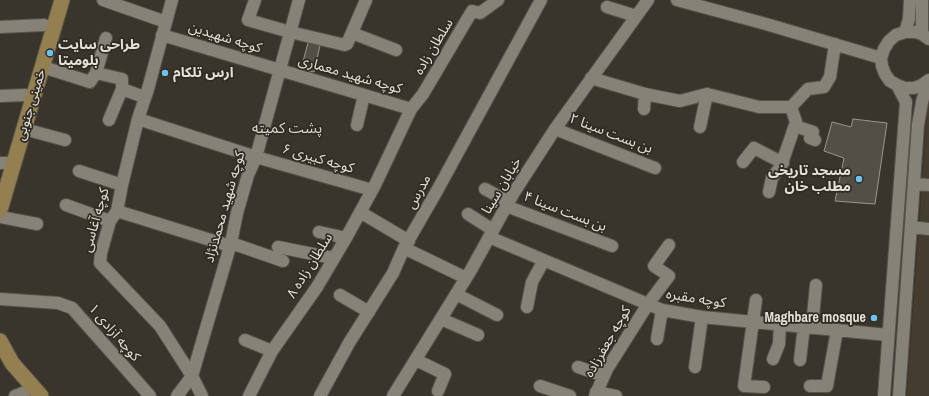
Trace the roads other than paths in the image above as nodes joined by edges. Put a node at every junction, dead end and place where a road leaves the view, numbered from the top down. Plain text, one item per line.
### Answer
1 (53, 0) edge
2 (62, 0) edge
3 (103, 0) edge
4 (172, 0) edge
5 (255, 0) edge
6 (299, 0) edge
7 (366, 0) edge
8 (541, 0) edge
9 (648, 0) edge
10 (677, 0) edge
11 (910, 0) edge
12 (922, 0) edge
13 (497, 1) edge
14 (607, 7) dead end
15 (636, 16) junction
16 (166, 22) junction
17 (44, 25) junction
18 (0, 27) edge
19 (290, 32) junction
20 (905, 32) junction
21 (352, 33) junction
22 (162, 35) junction
23 (926, 37) edge
24 (106, 38) dead end
25 (835, 44) junction
26 (396, 50) dead end
27 (881, 58) junction
28 (43, 66) junction
29 (280, 70) junction
30 (96, 73) junction
31 (591, 78) junction
32 (929, 81) edge
33 (897, 85) junction
34 (122, 88) junction
35 (645, 94) junction
36 (707, 94) junction
37 (26, 95) junction
38 (364, 95) junction
39 (0, 96) edge
40 (144, 97) junction
41 (791, 107) junction
42 (411, 108) junction
43 (644, 109) dead end
44 (138, 119) junction
45 (109, 120) dead end
46 (357, 125) dead end
47 (795, 126) junction
48 (924, 126) edge
49 (700, 127) dead end
50 (24, 129) junction
51 (555, 129) junction
52 (65, 140) dead end
53 (815, 140) dead end
54 (392, 148) joint
55 (256, 157) junction
56 (742, 162) dead end
57 (3, 163) edge
58 (783, 163) junction
59 (655, 168) dead end
60 (79, 171) dead end
61 (0, 181) edge
62 (914, 184) junction
63 (122, 185) junction
64 (929, 185) edge
65 (485, 189) dead end
66 (372, 190) junction
67 (769, 192) dead end
68 (507, 204) junction
69 (66, 205) dead end
70 (0, 210) edge
71 (117, 211) junction
72 (360, 212) junction
73 (468, 214) dead end
74 (0, 217) edge
75 (110, 221) junction
76 (37, 224) dead end
77 (911, 227) junction
78 (929, 229) edge
79 (319, 232) dead end
80 (491, 233) junction
81 (346, 238) junction
82 (231, 245) junction
83 (407, 245) junction
84 (669, 245) dead end
85 (612, 246) dead end
86 (278, 247) dead end
87 (333, 258) junction
88 (544, 260) junction
89 (284, 261) dead end
90 (466, 278) junction
91 (816, 285) dead end
92 (340, 294) dead end
93 (456, 294) junction
94 (0, 299) edge
95 (756, 300) dead end
96 (648, 304) junction
97 (527, 307) dead end
98 (662, 310) junction
99 (370, 312) junction
100 (496, 315) dead end
101 (702, 317) junction
102 (441, 319) junction
103 (753, 322) junction
104 (780, 324) junction
105 (808, 326) junction
106 (837, 330) junction
107 (478, 335) dead end
108 (888, 335) junction
109 (657, 339) dead end
110 (245, 340) dead end
111 (0, 341) edge
112 (272, 351) junction
113 (0, 357) edge
114 (773, 359) dead end
115 (416, 360) junction
116 (800, 360) dead end
117 (578, 367) dead end
118 (695, 367) dead end
119 (192, 376) junction
120 (604, 376) junction
121 (540, 386) dead end
122 (810, 386) dead end
123 (764, 387) dead end
124 (438, 391) dead end
125 (596, 394) edge
126 (23, 395) edge
127 (395, 395) edge
128 (41, 396) edge
129 (150, 396) edge
130 (177, 396) edge
131 (202, 396) edge
132 (249, 396) edge
133 (320, 396) edge
134 (570, 396) edge
135 (616, 396) edge
136 (884, 396) edge
137 (899, 396) edge

1 - 17 main road, خمینی جنوبی
2 - 28 main road, خمینی جنوبی
3 - 16 street
4 - 16 street, کوچه آغاسی
5 - 19 street
6 - 19 street, کوچه شهید محمدنژاد
7 - 21 street
8 - 83 street, مدرس
9 - 15 street, خیابان سینا
10 - 25 street
11 - 20 street
12 - 23 street
13 - 42 street, سلطان زاده
14 - 15 street
15 - 31 street, خیابان سینا
16 - 22 street, کوچه آغاسی
17 - 18 street
17 - 37 main road, خمینی جنوبی
19 - 21 street
19 - 29 street, کوچه شهید محمدنژاد
20 - 23 street
20 - 27 street
21 - 26 street
22 - 29 street, کوچه شهیدین
22 - 40 street, کوچه آغاسی
24 - 30 street
25 - 27 street
25 - 41 street
27 - 33 street
28 - 30 street
28 - 50 main road, خمینی جنوبی
29 - 38 street, کوچه شهید معماری
29 - 55 street, کوچه شهید محمدنژاد
30 - 34 street
31 - 35 street
31 - 51 street, خیابان سینا
32 - 33 street
32 - 48 street
33 - 108 street
34 - 40 street
34 - 45 street
35 - 36 street
35 - 43 street
36 - 41 street
36 - 49 street
37 - 39 street
37 - 57 main road, خمینی جنوبی
38 - 42 street, کوچه شهید معماری
38 - 46 street
40 - 44 street, کوچه آغاسی
41 - 47 street
42 - 54 street, سلطان زاده
44 - 55 street, کوچه کبیری ۶
44 - 63 street, کوچه آغاسی
47 - 53 street
47 - 58 street
48 - 62 street
50 - 52 street
50 - 70 main road, خمینی جنوبی
51 - 59 street, بن بست سینا ۲
51 - 68 street, خیابان سینا
54 - 66 street, سلطان زاده ۸
55 - 66 street, کوچه کبیری ۶
55 - 82 street, کوچه شهید محمدنژاد
56 - 58 street
57 - 61 main road, خمینی جنوبی
58 - 67 street
60 - 63 street
62 - 64 street
62 - 77 street
63 - 71 street, کوچه آغاسی
65 - 68 street, بن بست سینا ۴
66 - 72 street, سلطان زاده ۸
68 - 80 street, خیابان سینا
68 - 85 street, بن بست سینا ۴
69 - 75 street
71 - 75 street, کوچه آغاسی
71 - 82 street
72 - 81 street, سلطان زاده ۸
72 - 83 street
73 - 80 street, کوچه مقبره
74 - 76 street
75 - 119 street, کوچه آغاسی
77 - 78 street
77 - 137 street
79 - 81 street
80 - 88 street, کوچه مقبره
80 - 90 street, خیابان سینا
81 - 87 street, سلطان زاده ۸
82 - 89 street
82 - 119 street, کوچه شهید محمدنژاد
83 - 90 street
83 - 99 street, مدرس
84 - 96 street, کوچه جعفرزاده
86 - 87 street
87 - 112 street, سلطان زاده ۸
88 - 96 street, کوچه مقبره
88 - 97 street
90 - 93 street, خیابان سینا
91 - 105 street
92 - 99 street
93 - 100 street
93 - 102 street, خیابان سینا
94 - 129 street, کوچه آزادی ۱
95 - 103 street
96 - 98 street, کوچه مقبره
96 - 120 street, کوچه جعفرزاده
98 - 101 street, کوچه مقبره
98 - 109 street
99 - 133 street, مدرس
101 - 103 street, کوچه مقبره
101 - 118 street
102 - 107 street
102 - 115 street, خیابان سینا
103 - 104 street, کوچه مقبره
103 - 123 street
104 - 105 street, کوچه مقبره
104 - 114 street
105 - 106 street, کوچه مقبره
105 - 116 street
106 - 108 street, کوچه مقبره
106 - 122 street
108 - 136 street
110 - 112 street
111 - 128 main road
112 - 132 street, سلطان زاده ۸
113 - 126 main road
115 - 124 street
115 - 127 street, خیابان سینا
117 - 120 street
119 - 130 street
119 - 131 street, کوچه آغاسی
120 - 125 street, کوچه جعفرزاده
121 - 134 street
125 - 135 street

